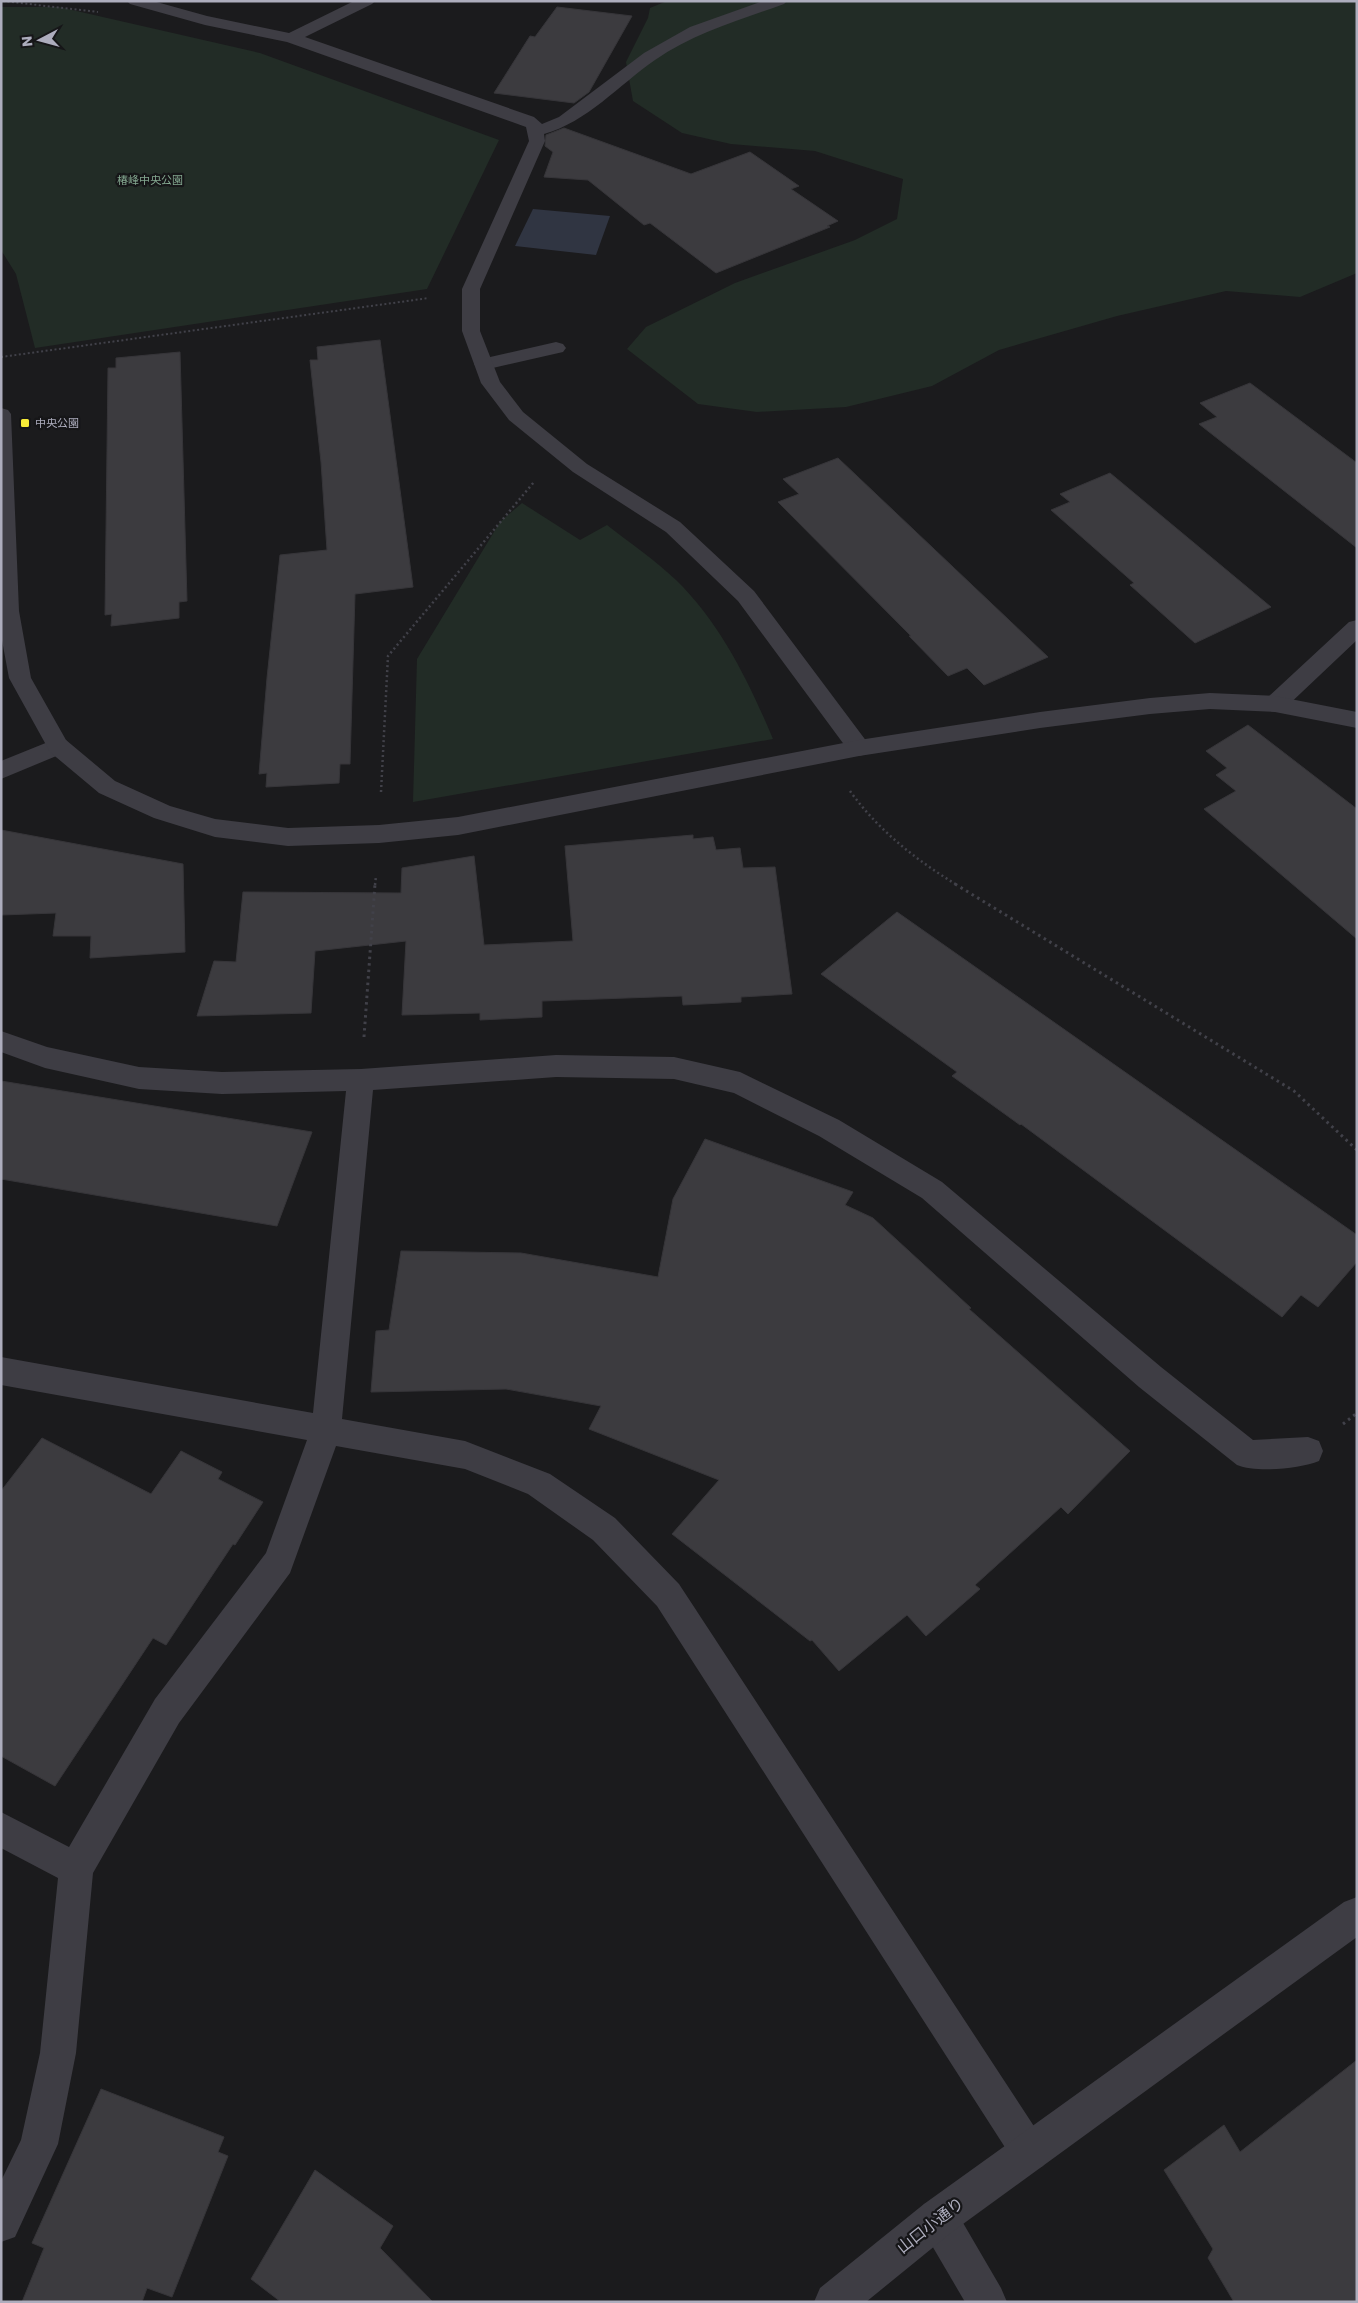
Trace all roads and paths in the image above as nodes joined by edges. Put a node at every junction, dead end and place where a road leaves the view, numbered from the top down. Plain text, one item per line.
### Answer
1 (2, 1) edge
2 (135, 1) edge
3 (367, 1) edge
4 (779, 1) edge
5 (100, 12) dead end
6 (292, 38) junction
7 (537, 131) junction
8 (471, 297) junction
9 (556, 348) dead end
10 (1, 357) edge
11 (484, 364) junction
12 (1, 414) edge
13 (558, 449) junction
14 (2, 457) edge
15 (1357, 626) edge
16 (1275, 704) junction
17 (1357, 720) edge
18 (58, 746) junction
19 (858, 748) junction
20 (1, 771) edge
21 (379, 834) junction
22 (908, 853) dead end
23 (1, 1041) edge
24 (361, 1080) junction
25 (1357, 1150) edge
26 (1, 1371) edge
27 (326, 1430) junction
28 (1308, 1451) dead end
29 (1, 1829) edge
30 (76, 1869) junction
31 (1357, 1915) edge
32 (1030, 2153) junction
33 (938, 2218) junction
34 (1, 2223) edge
35 (834, 2302) edge
36 (987, 2302) edge

1 - 5 path
2 - 6 street
3 - 6 street
4 - 7 street
6 - 7 street
7 - 8 street
8 - 10 path
8 - 11 street
9 - 11 street
11 - 13 street
12 - 14 street
13 - 19 street
13 - 21 path
14 - 18 street
15 - 16 street
16 - 17 street
16 - 19 street
18 - 20 street
18 - 21 street
19 - 21 street
21 - 24 path
22 - 25 path
23 - 24 street
24 - 27 street
24 - 28 street
26 - 27 street
27 - 30 street
27 - 32 street
29 - 30 street
30 - 34 street
31 - 32 street, 山口小通り
32 - 33 street, 山口小通り
33 - 35 street, 山口小通り
33 - 36 street

